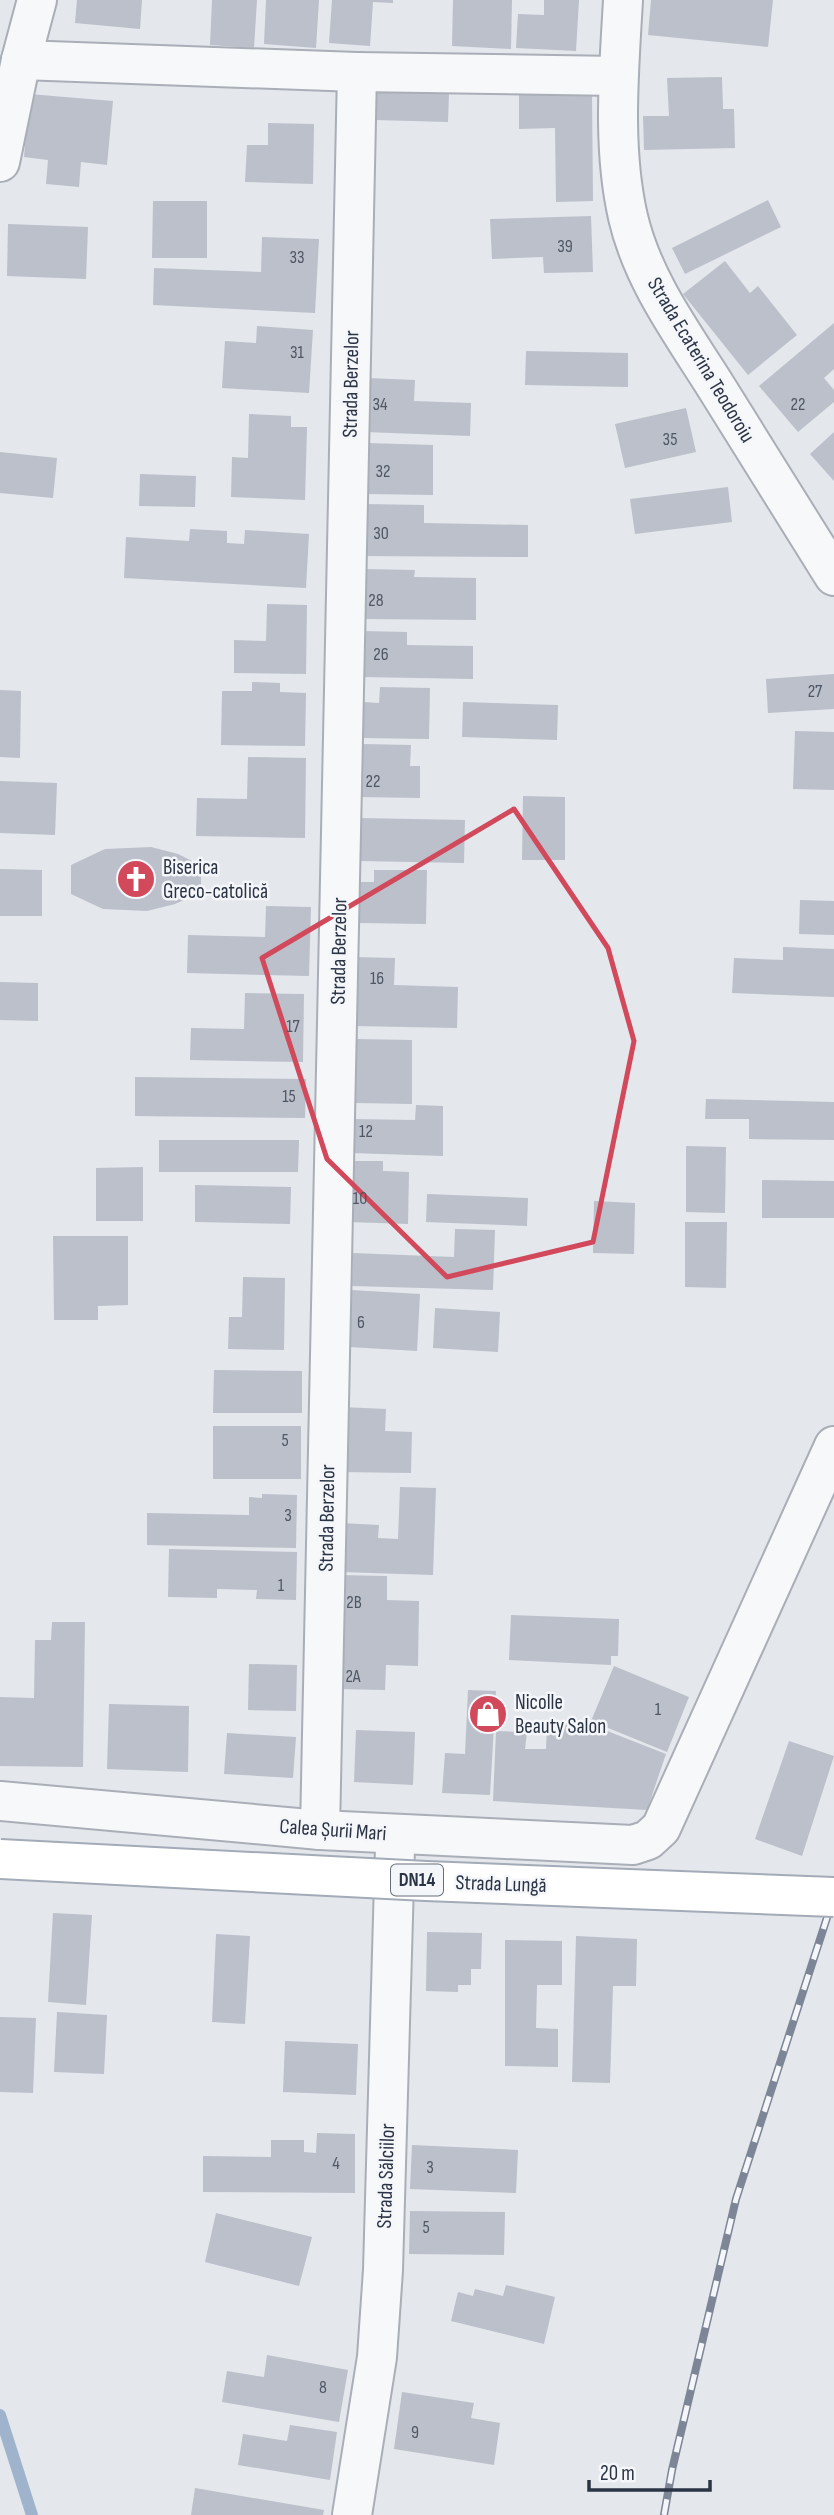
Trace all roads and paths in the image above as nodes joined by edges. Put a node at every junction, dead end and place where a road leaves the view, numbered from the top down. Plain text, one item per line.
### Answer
1 (37, 0) edge
2 (623, 0) edge
3 (21, 60) junction
4 (357, 72) junction
5 (618, 76) junction
6 (0, 162) edge
7 (834, 576) edge
8 (834, 1446) edge
9 (0, 1801) edge
10 (320, 1830) junction
11 (396, 1835) junction
12 (0, 1859) edge
13 (834, 1897) edge
14 (352, 2515) edge

1 - 3 street
2 - 5 street, Strada Ecaterina Teodoroiu
3 - 4 street
3 - 6 street
4 - 5 street
4 - 10 street, Strada Berzelor
5 - 7 street, Strada Ecaterina Teodoroiu
8 - 11 street, Calea Șurii Mari
9 - 10 street, Calea Șurii Mari
10 - 11 street, Calea Șurii Mari
11 - 14 street, Strada Sălciilor
12 - 13 main road, Strada Lungă / DN14, bridge

